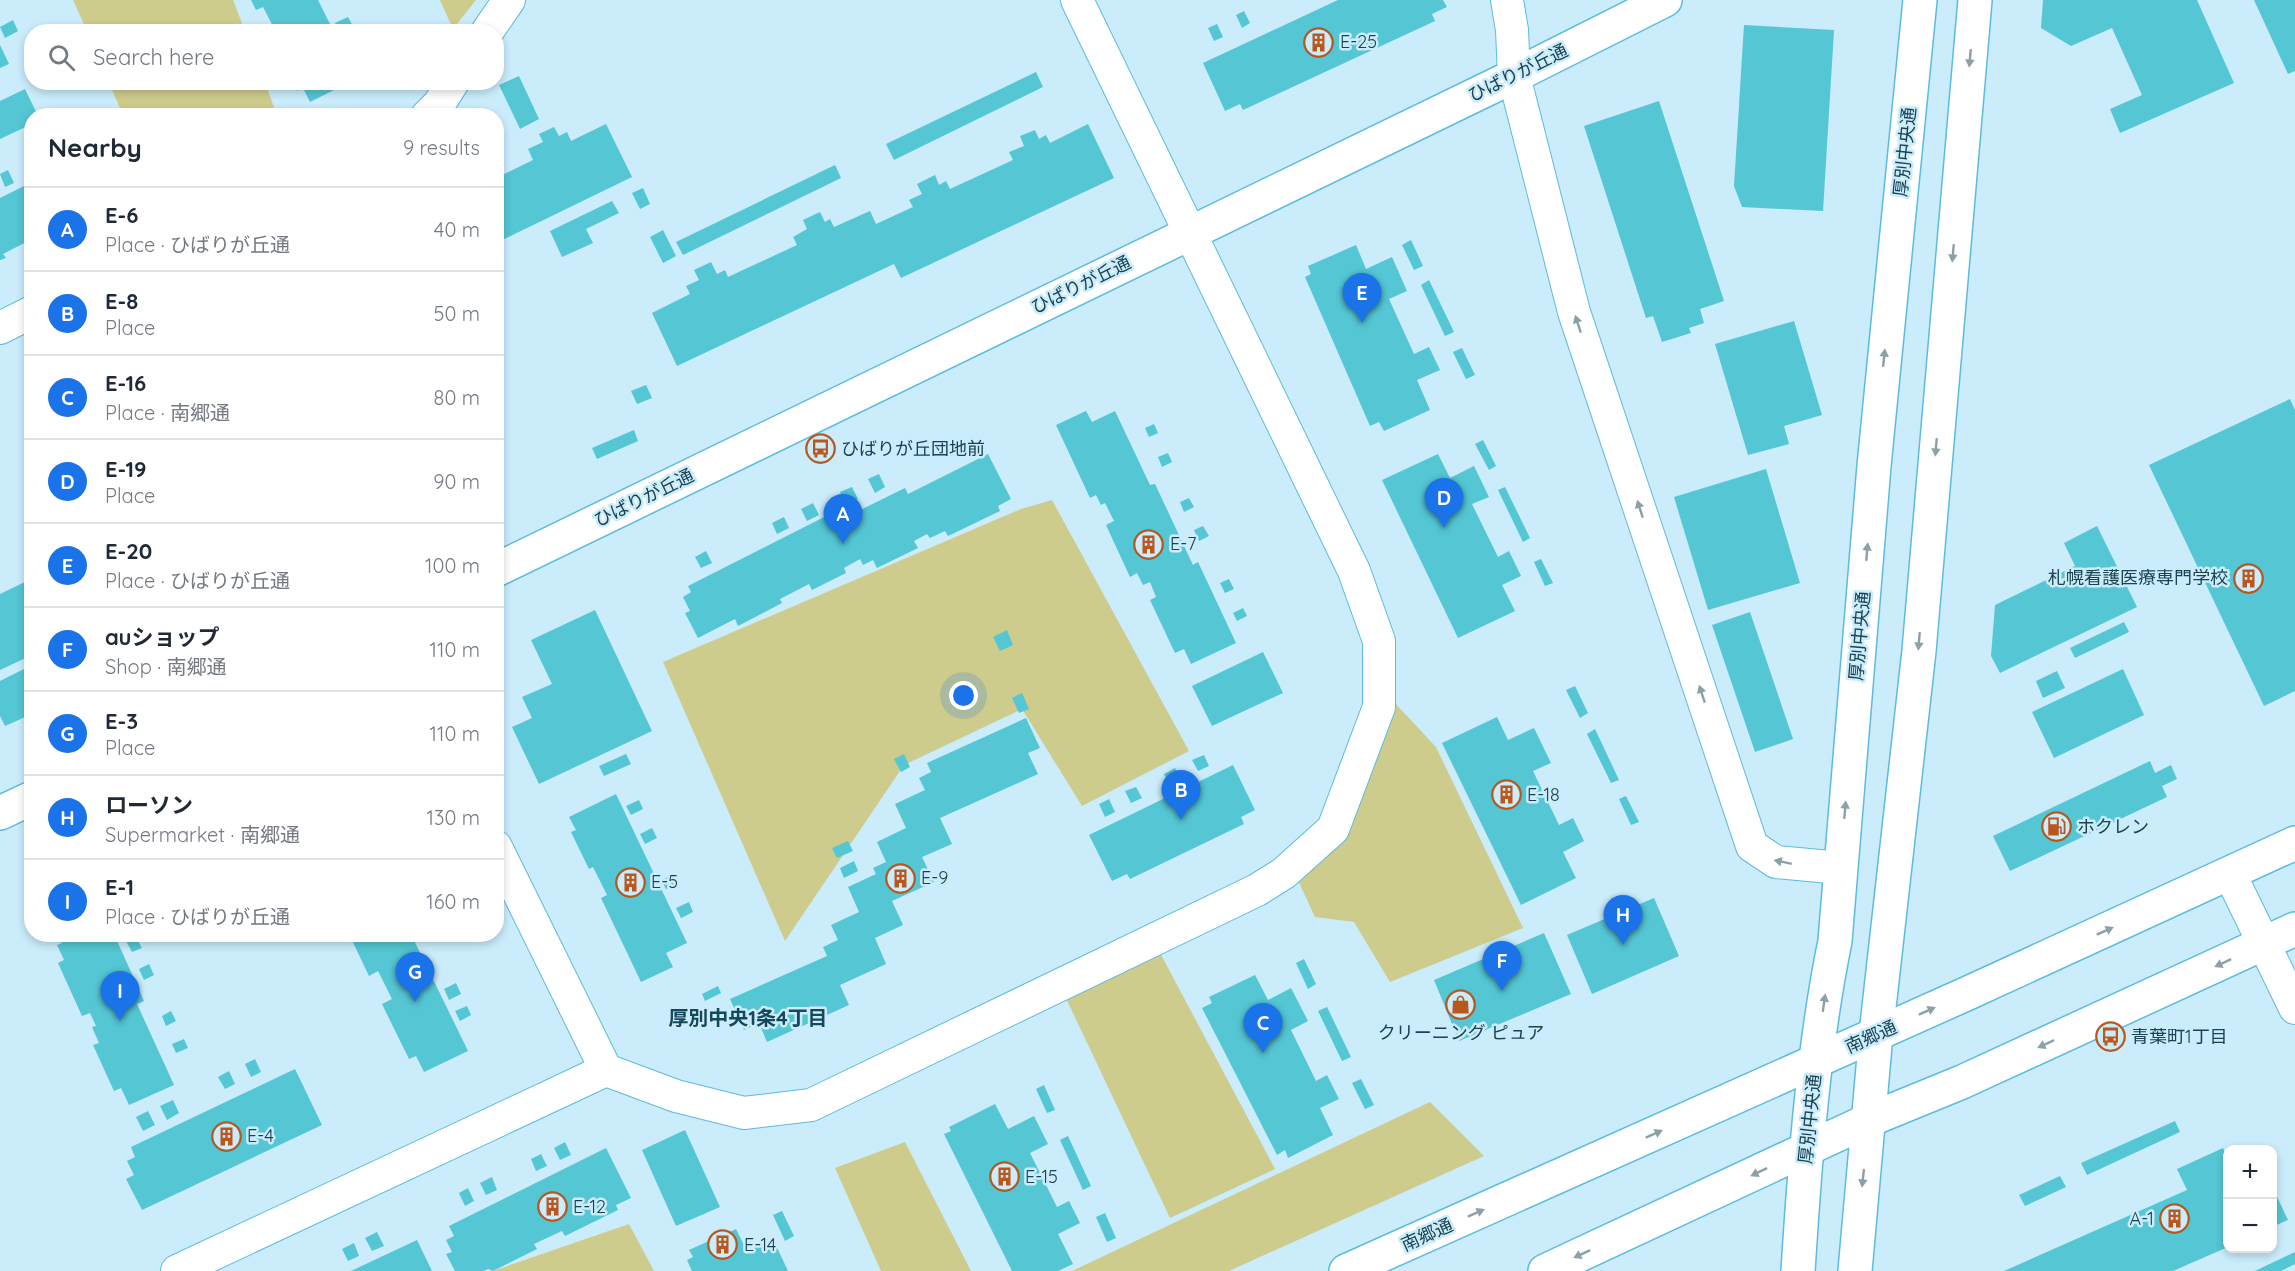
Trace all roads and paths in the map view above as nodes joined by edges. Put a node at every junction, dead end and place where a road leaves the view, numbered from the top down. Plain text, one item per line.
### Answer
1 (509, 0) edge
2 (1077, 0) edge
3 (1506, 0) edge
4 (1665, 0) edge
5 (1920, 0) edge
6 (1975, 0) edge
7 (492, 24) edge
8 (1514, 76) junction
9 (448, 90) edge
10 (435, 108) edge
11 (1190, 232) junction
12 (24, 316) edge
13 (0, 328) edge
14 (504, 566) edge
15 (24, 802) edge
16 (0, 813) edge
17 (2295, 843) edge
18 (504, 863) edge
19 (1840, 868) junction
20 (2230, 874) junction
21 (2295, 929) edge
22 (2265, 944) junction
23 (2295, 1008) edge
24 (1876, 1034) junction
25 (1816, 1061) junction
26 (606, 1070) junction
27 (1869, 1120) junction
28 (1807, 1149) junction
29 (177, 1271) edge
30 (1346, 1271) edge
31 (1545, 1271) edge
32 (1798, 1271) edge
33 (1856, 1271) edge

1 - 7 street
2 - 11 street
3 - 8 street
4 - 8 street, ひばりが丘通
19 -> 5 street, 厚別中央通
6 -> 24 street
8 - 11 street, ひばりが丘通
19 -> 8 street
9 - 10 street
11 - 14 street, ひばりが丘通
11 - 26 street
12 - 13 street
15 - 16 street
17 - 20 street, 南郷通
18 - 26 street
25 -> 19 street, 厚別中央通
20 - 22 street
24 -> 20 street, 南郷通
21 - 22 street
22 - 23 street
22 -> 27 street
24 - 25 street, 南郷通
24 - 27 street
25 - 28 street, 厚別中央通
30 -> 25 street, 南郷通
26 - 29 street
27 - 28 street
27 -> 33 street
28 -> 31 street
28 - 32 street, 厚別中央通

